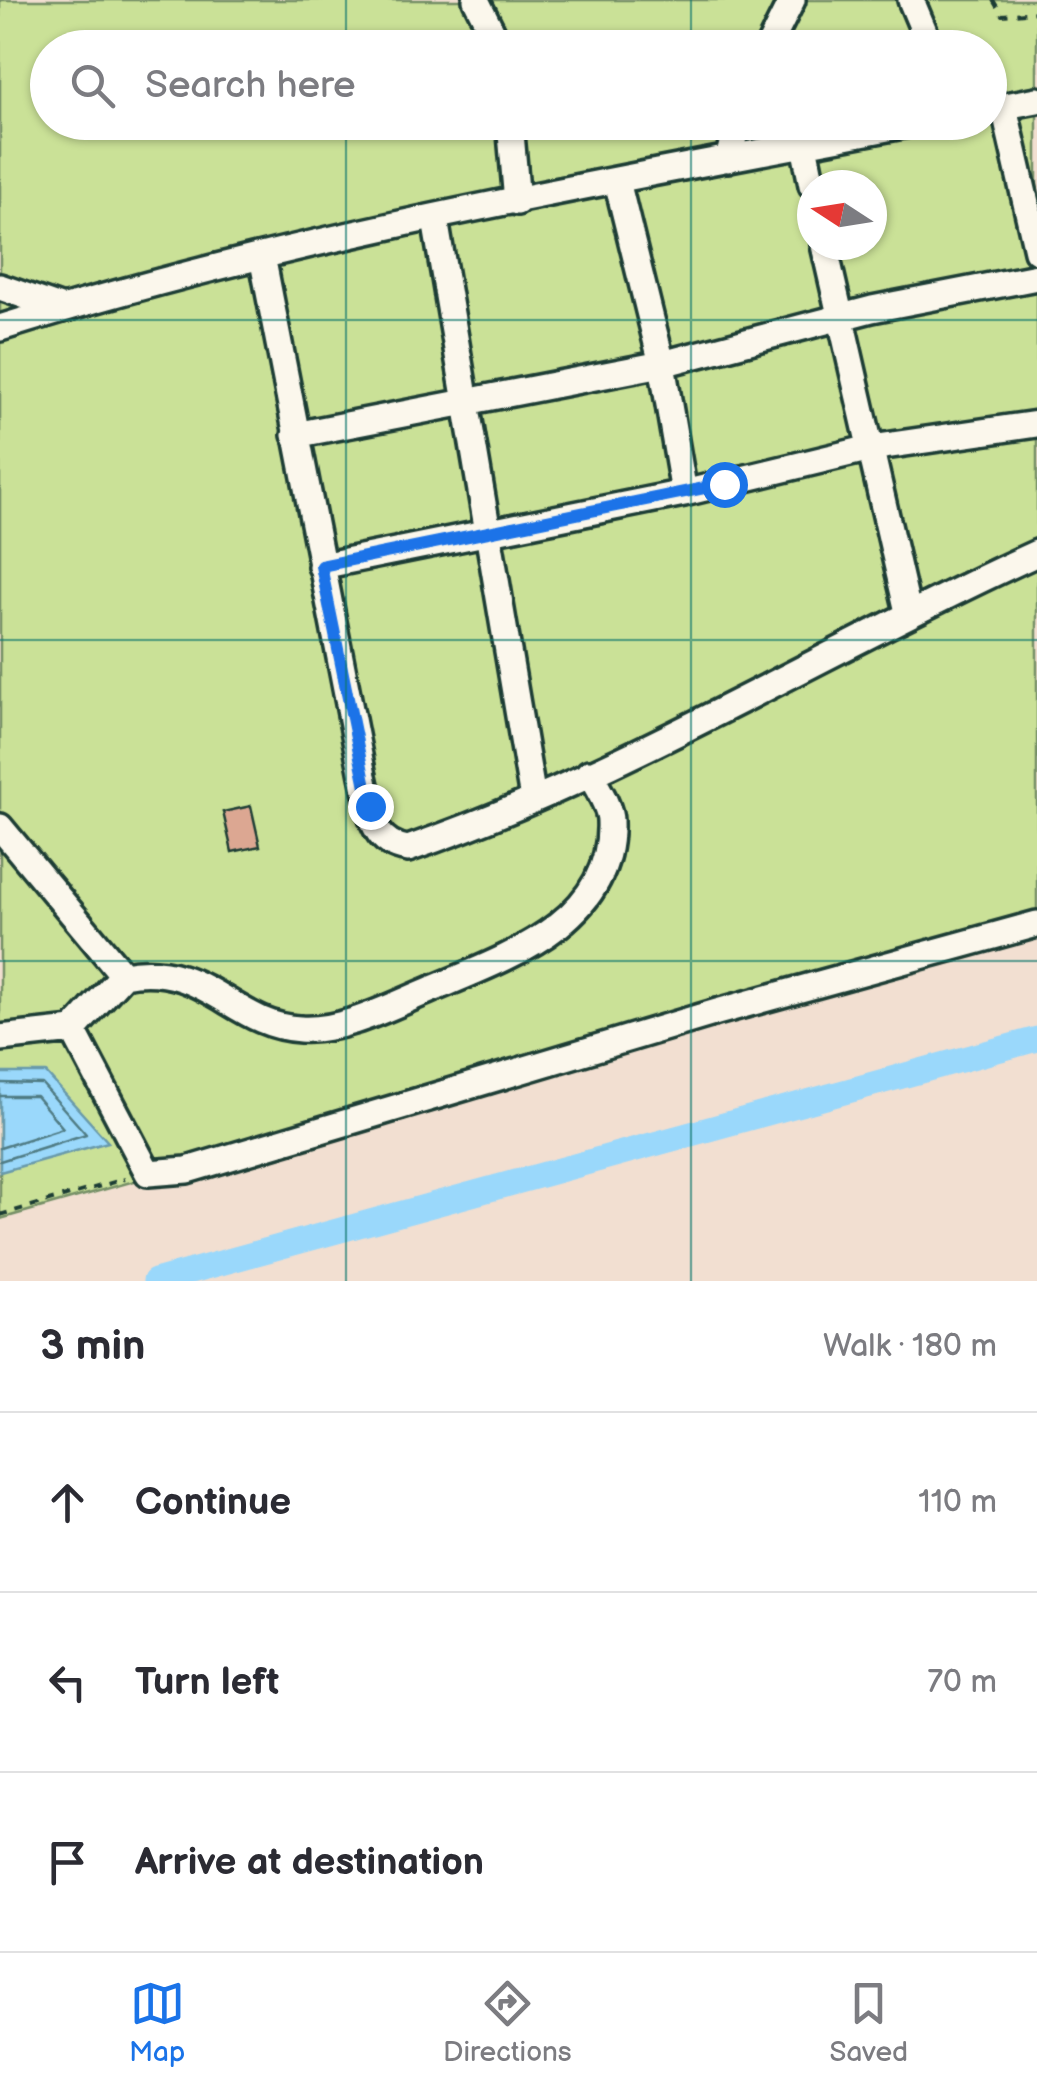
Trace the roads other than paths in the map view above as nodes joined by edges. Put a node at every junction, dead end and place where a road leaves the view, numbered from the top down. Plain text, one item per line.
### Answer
1 (476, 0) edge
2 (792, 0) edge
3 (910, 0) edge
4 (491, 30) edge
5 (777, 30) edge
6 (923, 30) edge
7 (1037, 100) edge
8 (1007, 106) edge
9 (511, 140) edge
10 (733, 140) edge
11 (825, 140) edge
12 (1006, 140) edge
13 (804, 144) junction
14 (728, 159) junction
15 (809, 170) edge
16 (617, 181) junction
17 (516, 202) junction
18 (435, 219) junction
19 (1037, 251) edge
20 (262, 256) junction
21 (827, 260) edge
22 (1037, 276) edge
23 (0, 287) edge
24 (60, 308) junction
25 (839, 318) junction
26 (0, 328) edge
27 (662, 364) junction
28 (468, 405) junction
29 (1037, 424) edge
30 (296, 435) junction
31 (871, 448) junction
32 (684, 493) junction
33 (492, 534) junction
34 (1037, 553) edge
35 (321, 566) junction
36 (908, 612) junction
37 (589, 773) junction
38 (534, 799) junction
39 (0, 827) edge
40 (1037, 924) edge
41 (123, 975) junction
42 (73, 1030) junction
43 (0, 1038) edge

1 - 4 street
2 - 5 street
3 - 6 street
7 - 8 street
9 - 17 street
10 - 14 street
11 - 13 street
12 - 19 street
13 - 14 street
13 - 15 street
14 - 16 street
16 - 17 street
16 - 27 street
17 - 18 street
18 - 20 street
18 - 28 street
20 - 24 street
20 - 30 street
21 - 25 street
22 - 25 street
23 - 24 street
24 - 26 street
25 - 27 street
25 - 31 street
27 - 28 street
27 - 32 street
28 - 30 street
28 - 33 street
29 - 31 street
30 - 35 street
31 - 32 street
31 - 36 street
32 - 33 street
33 - 35 street
33 - 38 street
34 - 36 street
35 - 38 street
36 - 37 street
37 - 38 street
37 - 41 street
39 - 41 street
40 - 42 street
41 - 42 street
42 - 43 street

